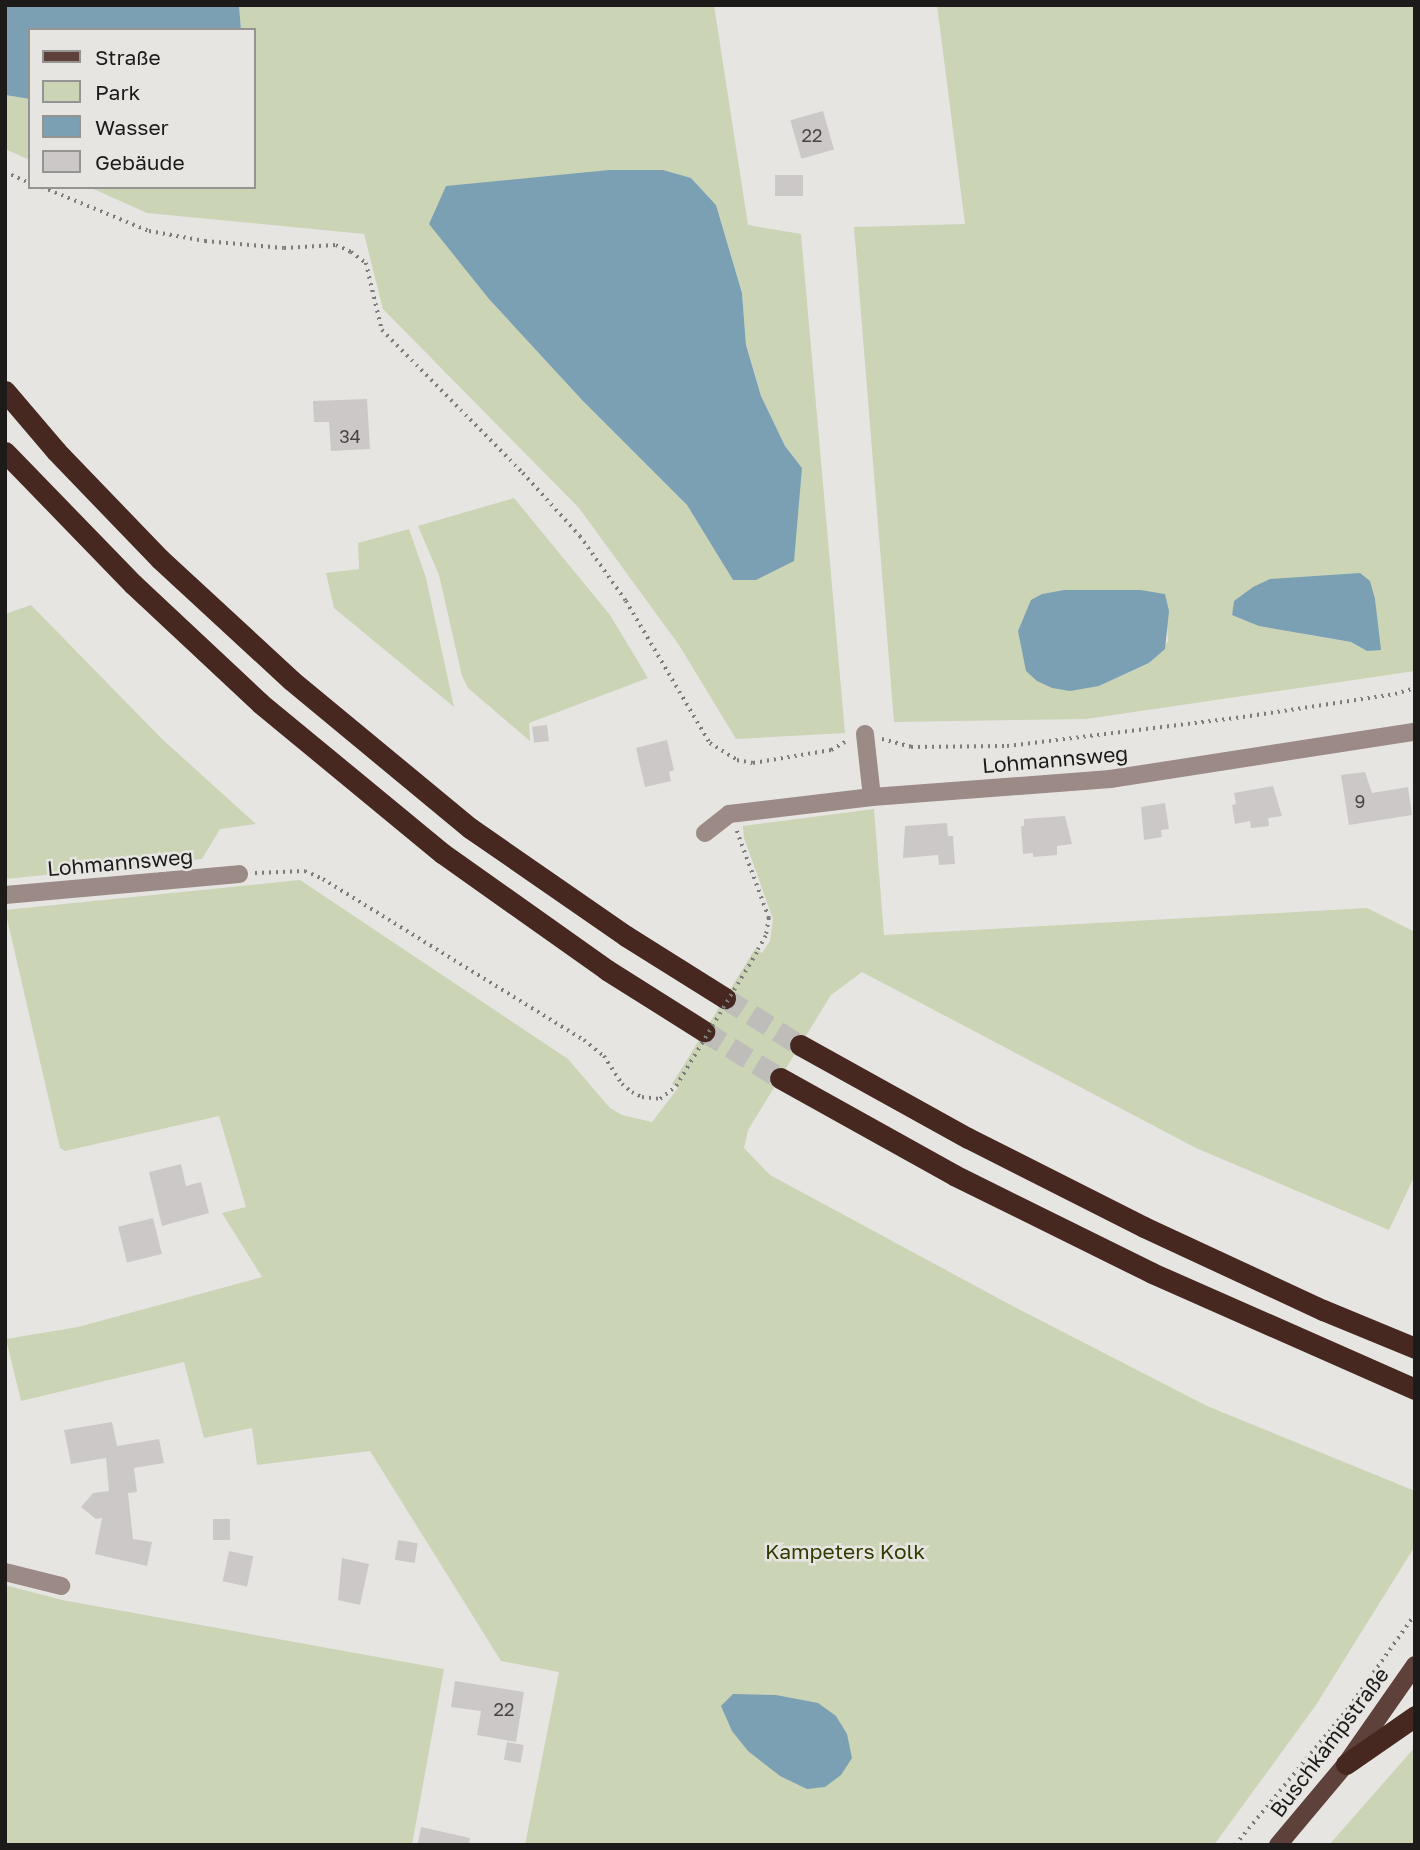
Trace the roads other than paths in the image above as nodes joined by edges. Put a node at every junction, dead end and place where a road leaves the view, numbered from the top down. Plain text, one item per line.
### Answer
1 (5, 391) edge
2 (5, 452) edge
3 (1415, 732) edge
4 (865, 734) road end
5 (872, 797) junction
6 (705, 833) dead end
7 (239, 874) road end
8 (5, 895) edge
9 (725, 998) tunnel mouth
10 (704, 1031) tunnel mouth
11 (800, 1045) tunnel mouth
12 (780, 1078) tunnel mouth
13 (1415, 1348) edge
14 (1415, 1388) edge
15 (5, 1572) edge
16 (61, 1586) dead end
17 (1415, 1665) edge
18 (1415, 1716) edge
19 (1346, 1764) junction
20 (1278, 1845) edge

1 - 9 highway
2 - 10 highway
3 - 5 street, Lohmannsweg
4 - 5 street
5 - 6 street, Lohmannsweg
7 - 8 street, Lohmannsweg
11 - 13 highway
12 - 14 highway
15 - 16 street
17 - 19 main road, Buschkampstraße
18 - 19 highway
19 - 20 main road, Buschkampstraße

